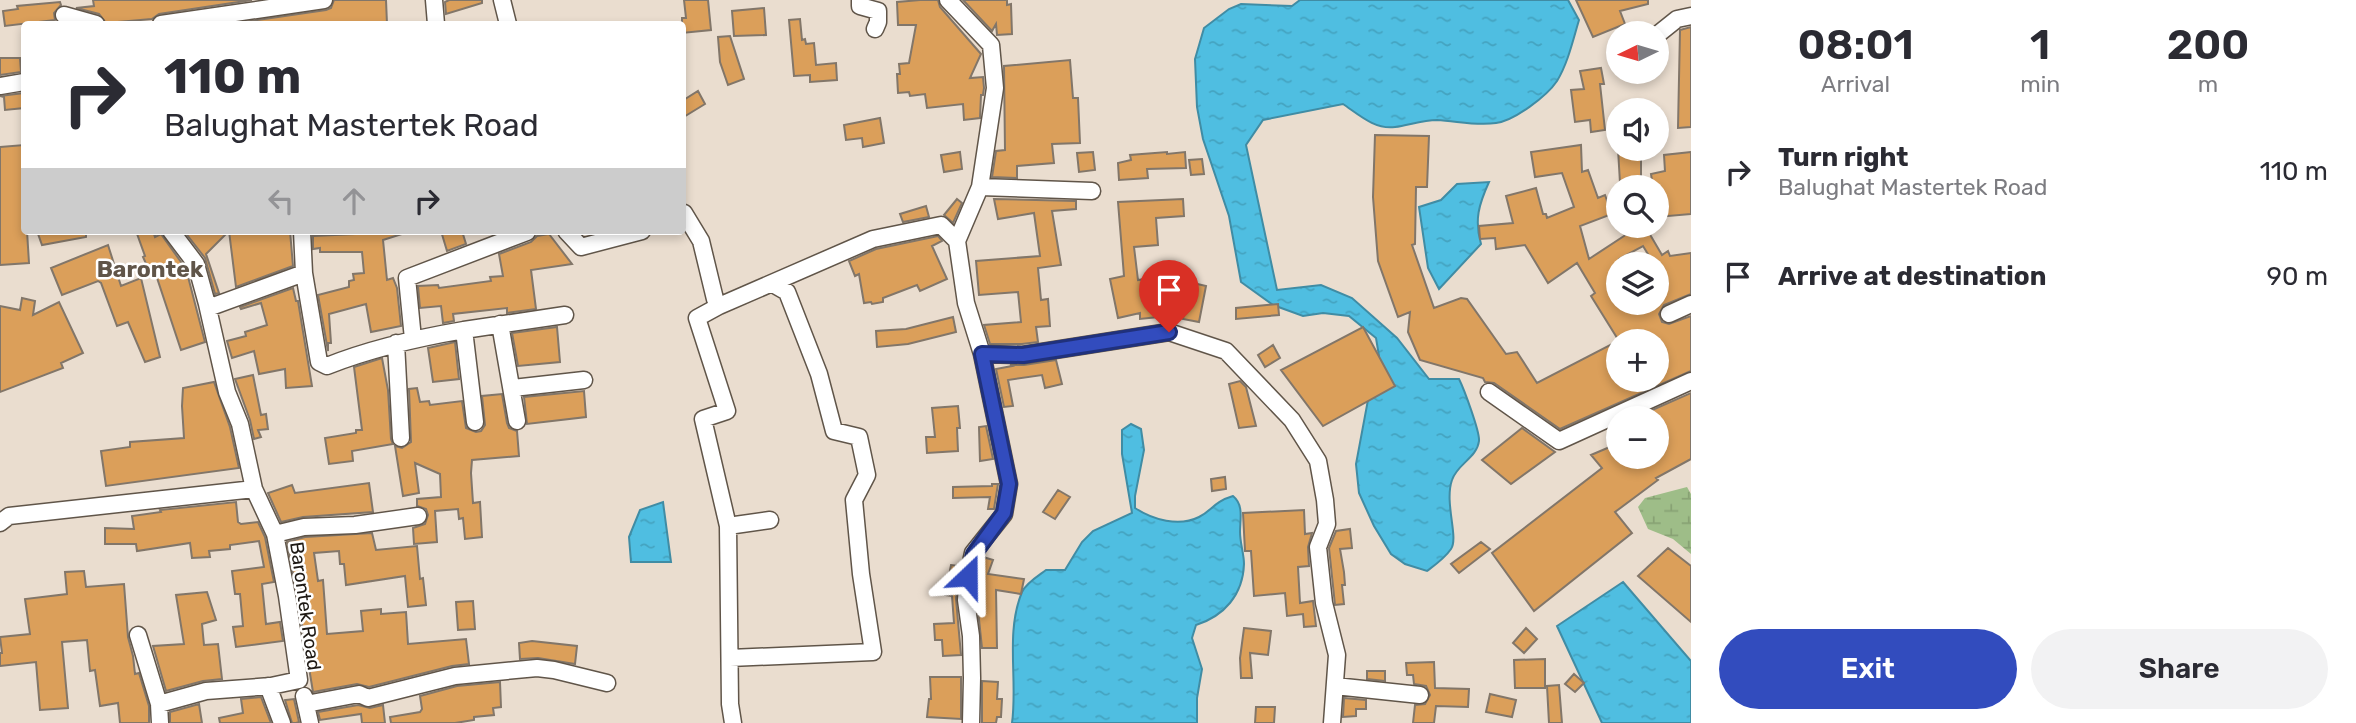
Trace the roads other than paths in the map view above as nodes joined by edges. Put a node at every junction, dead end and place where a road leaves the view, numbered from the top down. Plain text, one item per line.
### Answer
1 (324, 0) edge
2 (434, 0) edge
3 (502, 0) edge
4 (860, 0) edge
5 (948, 0) edge
6 (64, 13) edge
7 (1691, 16) edge
8 (87, 21) edge
9 (181, 21) edge
10 (436, 21) edge
11 (507, 21) edge
12 (1670, 25) edge
13 (875, 29) dead end
14 (21, 82) edge
15 (0, 86) edge
16 (981, 187) junction
17 (1092, 191) dead end
18 (686, 216) edge
19 (174, 235) edge
20 (302, 235) edge
21 (518, 235) edge
22 (570, 235) edge
23 (627, 235) edge
24 (957, 241) junction
25 (304, 273) junction
26 (773, 284) junction
27 (1691, 304) edge
28 (719, 306) junction
29 (208, 308) junction
30 (565, 314) dead end
31 (1670, 314) dead end
32 (500, 324) junction
33 (464, 330) junction
34 (413, 339) junction
35 (396, 343) junction
36 (982, 354) junction
37 (584, 380) dead end
38 (1691, 380) edge
39 (513, 388) junction
40 (1489, 392) dead end
41 (517, 421) dead end
42 (475, 422) dead end
43 (401, 438) dead end
44 (254, 489) junction
45 (418, 516) dead end
46 (770, 520) dead end
47 (0, 522) edge
48 (728, 526) junction
49 (275, 534) junction
50 (138, 635) dead end
51 (730, 658) junction
52 (299, 680) junction
53 (607, 683) dead end
54 (268, 686) junction
55 (1335, 686) junction
56 (1420, 695) dead end
57 (159, 704) junction
58 (306, 704) junction
59 (160, 723) edge
60 (282, 723) edge
61 (310, 723) edge
62 (733, 723) edge
63 (971, 723) edge
64 (1332, 723) edge

1 - 9 street
2 - 10 street
3 - 11 street
4 - 13 street
5 - 16 street
6 - 8 street
7 - 12 street
14 - 15 street
16 - 17 street
16 - 24 street
18 - 28 street
19 - 29 street, Barontek Road
20 - 25 street
21 - 34 street
22 - 23 street
24 - 26 street
24 - 36 street
25 - 29 street
25 - 35 street
26 - 28 street
26 - 51 street
27 - 31 street
28 - 48 street
29 - 44 street, Barontek Road
30 - 32 street
32 - 33 street
32 - 39 street
33 - 34 street
33 - 42 street
34 - 35 street
35 - 43 street
36 - 55 street
36 - 63 street
37 - 39 street
38 - 40 street
39 - 41 street
44 - 47 street
44 - 49 street, Barontek Road
45 - 49 street
46 - 48 street
48 - 51 street
49 - 52 street, Barontek Road
50 - 57 street
51 - 62 street
52 - 54 street, Barontek Road
52 - 58 street
53 - 58 street
54 - 57 street, Barontek Road
54 - 60 street
55 - 56 street
55 - 64 street
57 - 59 street
58 - 61 street

